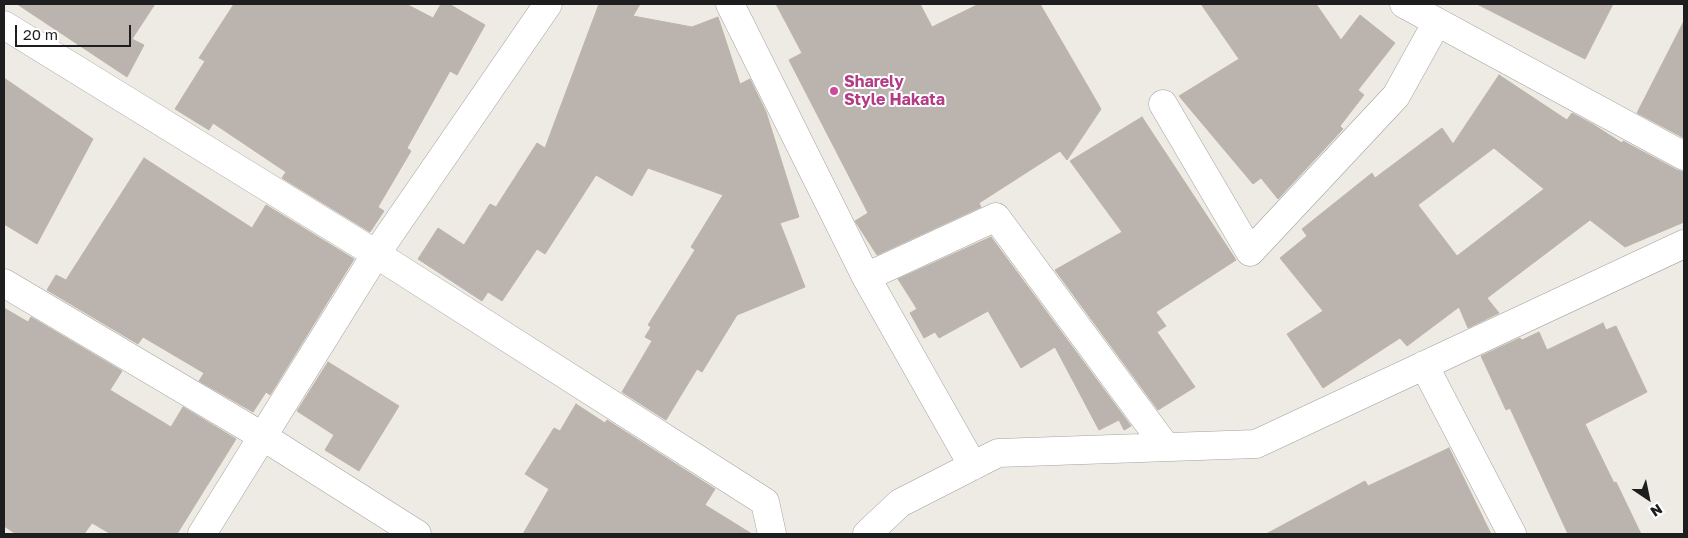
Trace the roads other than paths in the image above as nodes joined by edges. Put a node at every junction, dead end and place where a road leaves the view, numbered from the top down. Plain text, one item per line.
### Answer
1 (548, 4) edge
2 (730, 4) edge
3 (1404, 4) edge
4 (1437, 22) junction
5 (4, 25) edge
6 (1163, 104) dead end
7 (1684, 156) edge
8 (1684, 244) edge
9 (376, 254) junction
10 (866, 277) junction
11 (4, 284) edge
12 (1424, 365) junction
13 (262, 436) junction
14 (1166, 447) junction
15 (974, 466) junction
16 (202, 534) edge
17 (417, 534) edge
18 (772, 534) edge
19 (867, 534) edge
20 (1512, 534) edge

1 - 9 street
2 - 10 street
3 - 4 street
4 - 6 street
4 - 7 street
5 - 9 street
8 - 12 street
9 - 13 street
9 - 18 street
10 - 14 street
10 - 15 street
11 - 13 street
12 - 14 street
12 - 20 street
13 - 16 street
13 - 17 street
14 - 15 street
15 - 19 street

